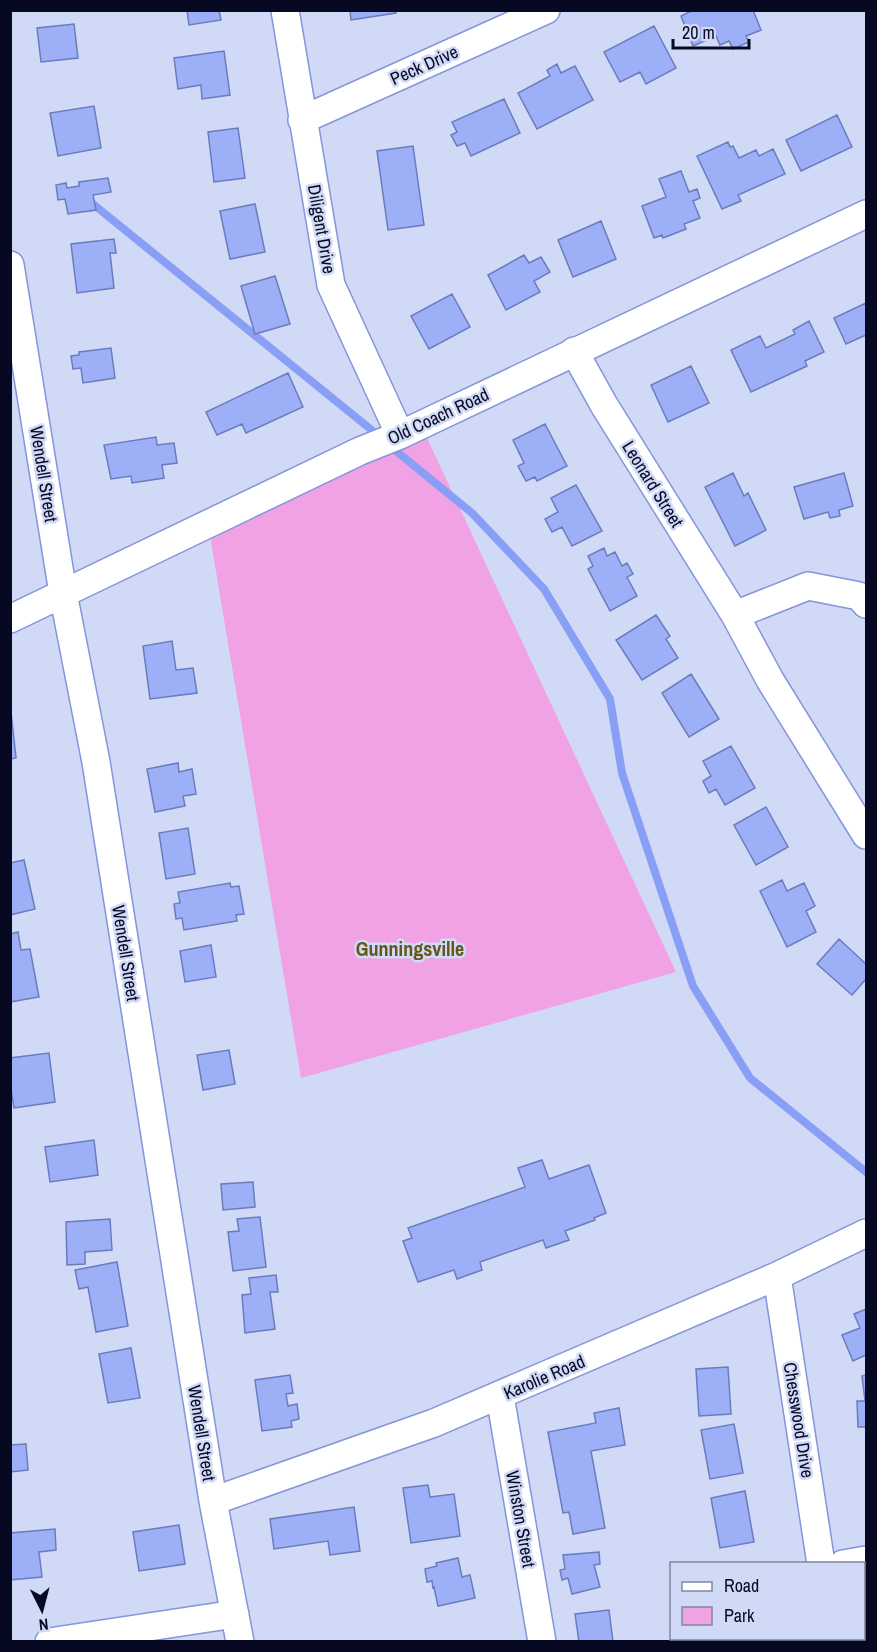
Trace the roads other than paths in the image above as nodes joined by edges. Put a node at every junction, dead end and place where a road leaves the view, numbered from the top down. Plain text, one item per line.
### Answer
1 (285, 10) edge
2 (546, 10) edge
3 (302, 120) junction
4 (867, 214) edge
5 (10, 265) edge
6 (574, 351) junction
7 (400, 435) junction
8 (63, 593) junction
9 (867, 604) edge
10 (735, 615) junction
11 (10, 619) edge
12 (867, 835) edge
13 (867, 1233) edge
14 (777, 1276) junction
15 (500, 1396) junction
16 (213, 1501) junction
17 (867, 1560) edge
18 (821, 1562) edge
19 (851, 1562) edge
20 (235, 1614) junction
21 (49, 1641) edge
22 (240, 1641) edge
23 (542, 1641) edge

1 - 3 street, Diligent Drive
2 - 3 street, Peck Drive
3 - 7 street, Diligent Drive
4 - 6 street, Old Coach Road
5 - 8 street, Wendell Street
6 - 7 street, Old Coach Road
6 - 10 street, Leonard Street
7 - 8 street, Old Coach Road
8 - 11 street, Old Coach Road
8 - 16 street, Wendell Street
9 - 10 street
10 - 12 street, Leonard Street
13 - 14 street, Karolie Road
14 - 15 street, Karolie Road
14 - 18 street, Chesswood Drive
15 - 16 street, Karolie Road
15 - 23 street, Winston Street
16 - 20 street, Wendell Street
17 - 19 street
20 - 21 street
20 - 22 street, Wendell Street

